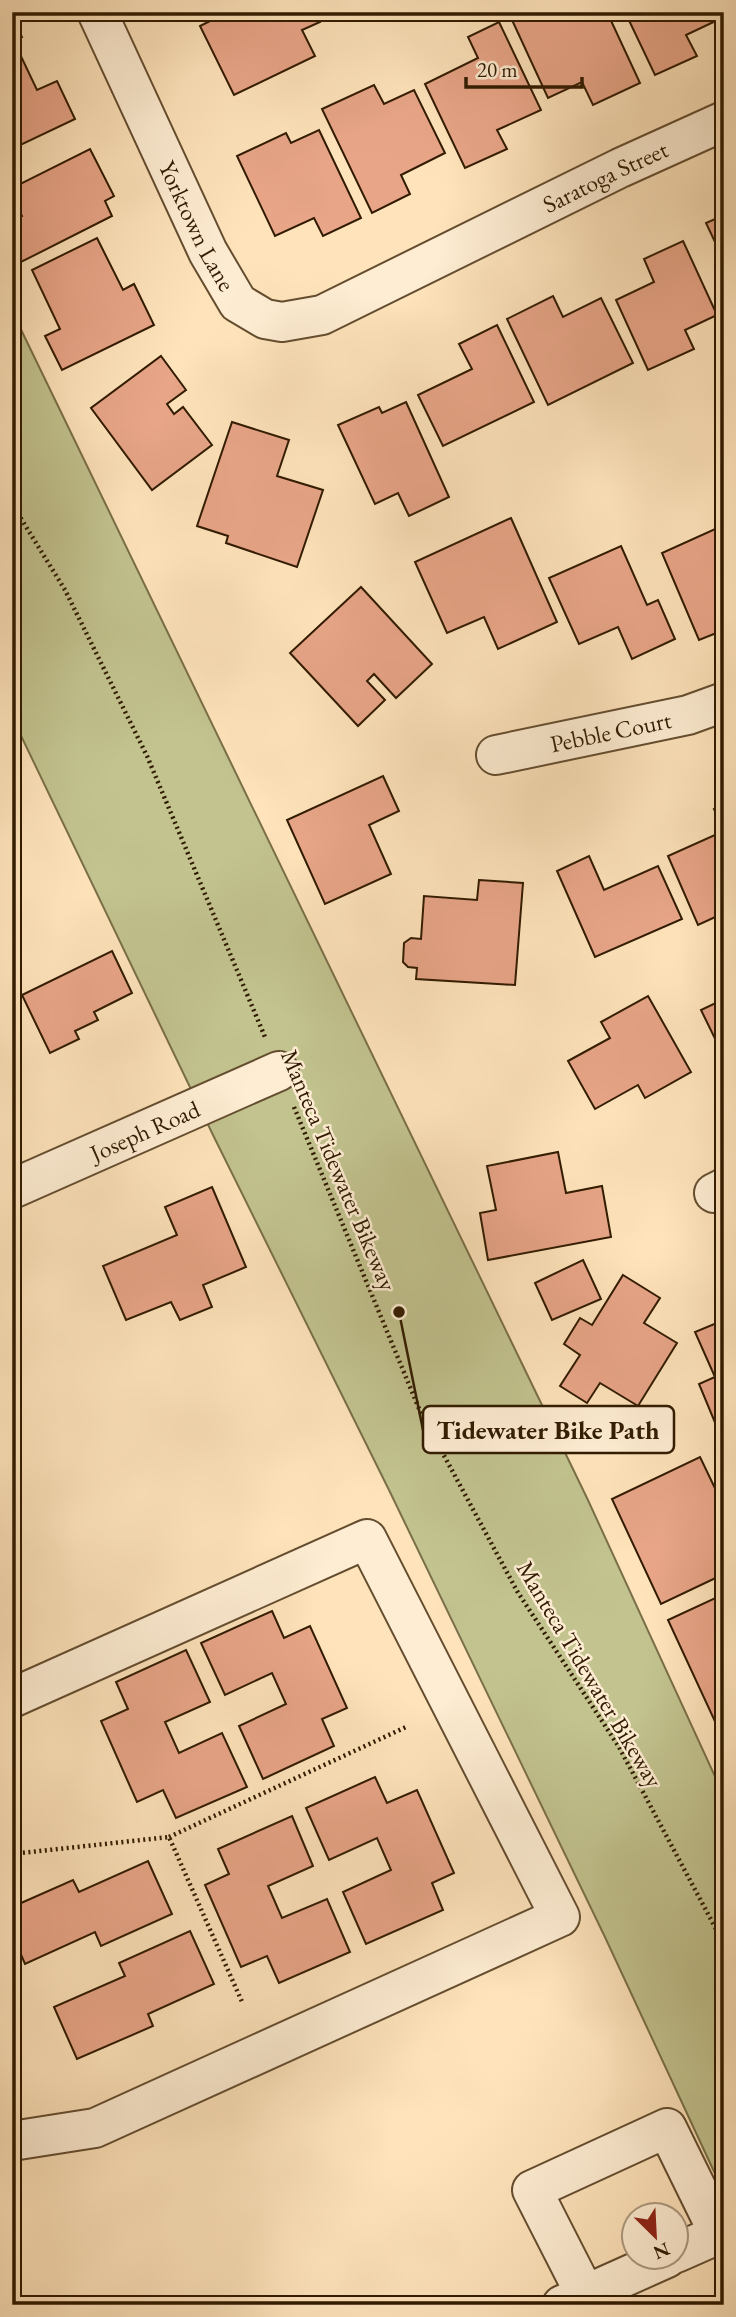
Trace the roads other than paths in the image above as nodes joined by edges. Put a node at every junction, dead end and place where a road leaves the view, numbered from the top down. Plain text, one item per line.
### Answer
1 (97, 12) edge
2 (724, 121) edge
3 (488, 233) joint
4 (724, 702) edge
5 (496, 755) dead end
6 (279, 1071) road end
7 (12, 1189) edge
8 (12, 1698) edge
9 (12, 2141) edge
10 (690, 2247) edge
11 (636, 2272) edge
12 (573, 2300) edge

1 - 3 street, Yorktown Lane
2 - 3 street, Saratoga Street
4 - 5 street, Pebble Court
6 - 7 street, Joseph Road
8 - 9 street
10 - 12 street
11 - 12 street

